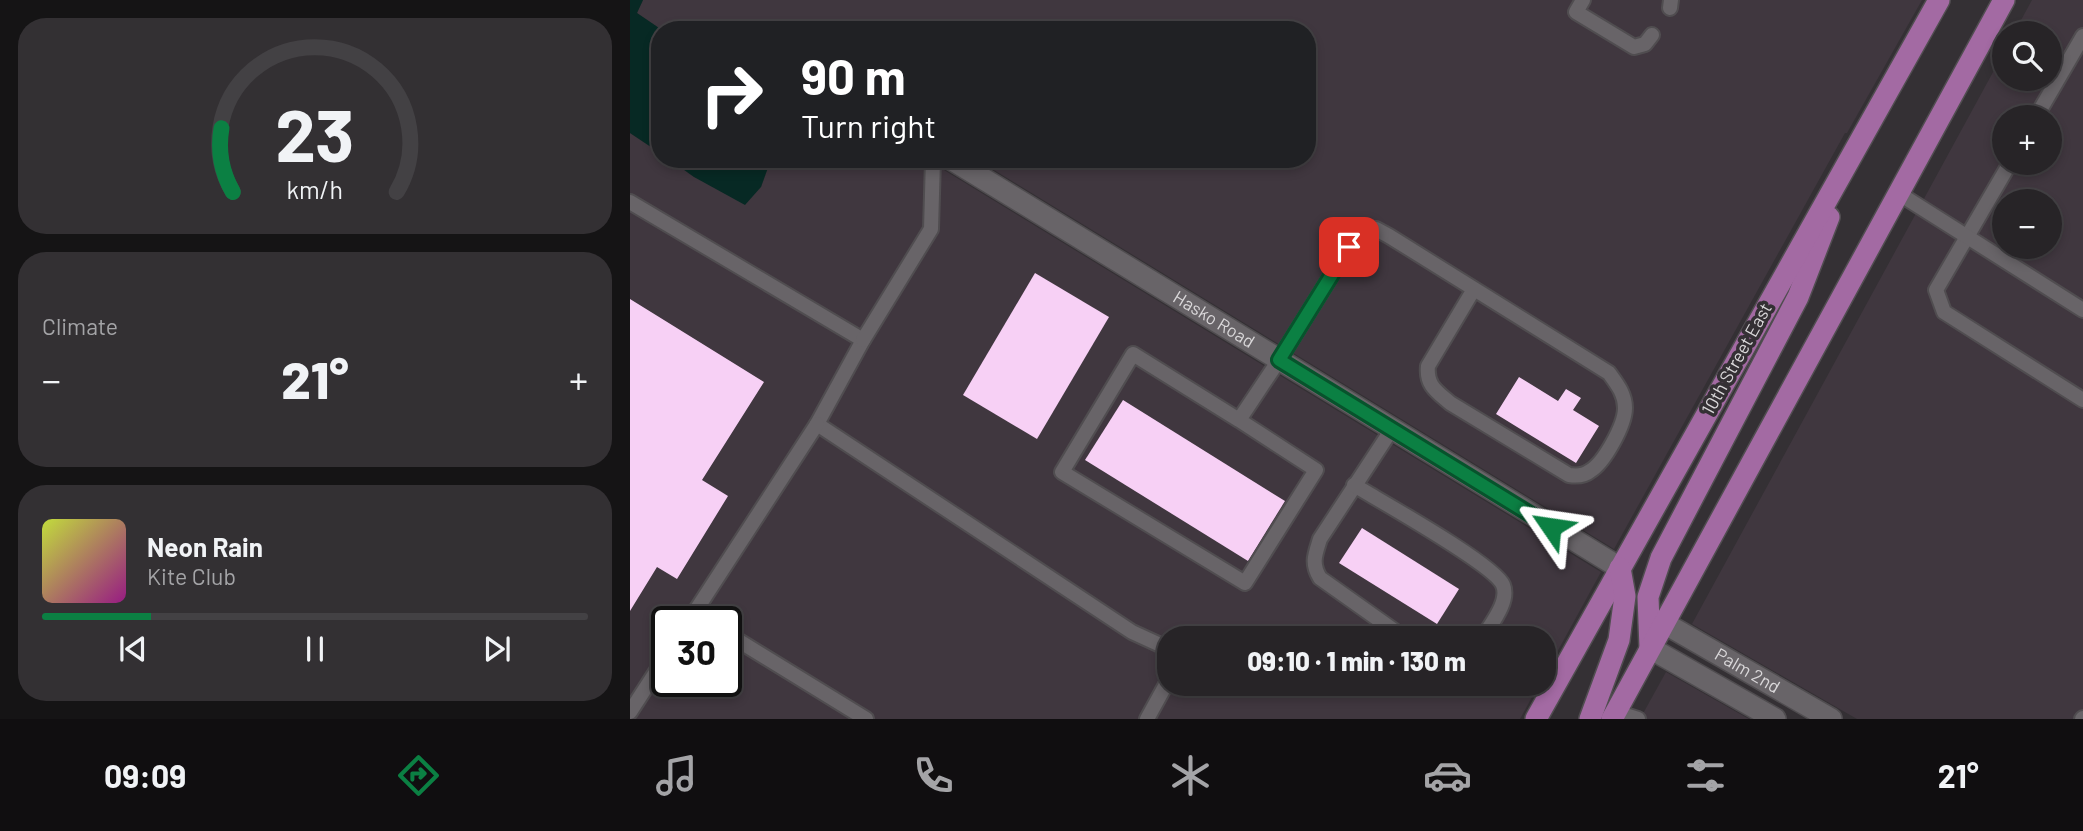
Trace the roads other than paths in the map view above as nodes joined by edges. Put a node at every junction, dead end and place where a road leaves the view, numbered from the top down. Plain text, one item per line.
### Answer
1 (1583, 0) edge
2 (1939, 0) edge
3 (2004, 0) edge
4 (1652, 35) dead end
5 (2083, 36) edge
6 (2043, 105) edge
7 (1854, 150) junction
8 (933, 168) edge
9 (966, 168) edge
10 (2003, 175) edge
11 (1898, 193) junction
12 (630, 202) edge
13 (1968, 237) junction
14 (1475, 289) junction
15 (2083, 310) edge
16 (863, 340) junction
17 (1279, 360) junction
18 (2083, 400) edge
19 (1239, 420) junction
20 (817, 424) junction
21 (1392, 429) junction
22 (1354, 485) junction
23 (1620, 568) junction
24 (699, 606) edge
25 (1664, 623) junction
26 (1388, 626) edge
27 (1490, 626) edge
28 (742, 643) edge
29 (1157, 643) edge
30 (1650, 648) junction
31 (651, 680) edge
32 (1160, 696) edge
33 (630, 712) edge
34 (1614, 716) edge
35 (866, 719) edge
36 (1147, 719) edge
37 (1536, 719) edge
38 (1590, 719) edge
39 (1638, 719) edge
40 (1775, 719) edge
41 (1831, 719) edge

1 - 4 lane
2 - 7 main road, 10th Street East
3 - 11 main road
5 - 6 lane
7 - 23 main road, 10th Street East
7 - 30 main road
8 - 16 lane
9 - 17 street, Hasko Road
10 - 13 lane
11 - 13 lane
11 - 25 main road
12 - 16 lane
13 - 15 lane
13 - 18 lane
14 - 14 lane
14 - 17 lane
16 - 20 lane
17 - 19 lane
17 - 21 street, Hasko Road
19 - 19 lane
20 - 24 lane
20 - 29 lane
21 - 22 lane
21 - 23 street, Hasko Road
22 - 26 lane
22 - 27 lane
23 - 37 main road, 10th Street East
23 - 38 main road
25 - 30 main road
25 - 41 street, Palm 2nd
28 - 35 lane
30 - 34 main road
30 - 40 street, Palm 2nd
31 - 33 lane
32 - 36 lane
34 - 39 lane

